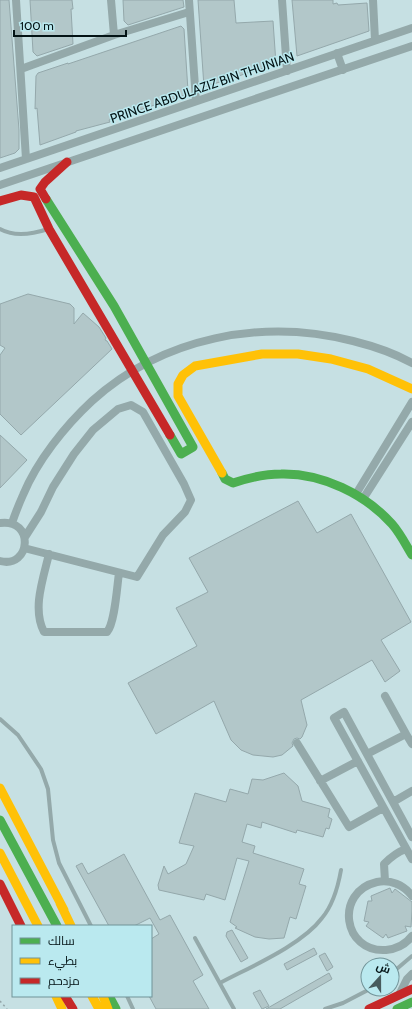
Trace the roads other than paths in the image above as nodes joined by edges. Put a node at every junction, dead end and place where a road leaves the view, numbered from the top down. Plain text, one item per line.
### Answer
1 (16, 0) edge
2 (111, 0) edge
3 (189, 0) edge
4 (282, 0) edge
5 (373, 0) edge
6 (189, 12) junction
7 (412, 28) edge
8 (114, 35) junction
9 (375, 40) junction
10 (412, 46) edge
11 (338, 53) junction
12 (21, 69) junction
13 (343, 70) junction
14 (287, 71) junction
15 (196, 101) junction
16 (26, 159) junction
17 (67, 162) junction
18 (0, 168) edge
19 (0, 185) edge
20 (0, 201) edge
21 (65, 228) junction
22 (0, 229) edge
23 (50, 231) junction
24 (390, 352) junction
25 (412, 358) edge
26 (147, 363) junction
27 (412, 363) edge
28 (132, 371) junction
29 (412, 389) edge
30 (412, 402) edge
31 (412, 422) edge
32 (359, 497) junction
33 (0, 523) edge
34 (12, 523) junction
35 (25, 537) junction
36 (24, 548) junction
37 (49, 554) junction
38 (412, 555) edge
39 (0, 561) edge
40 (119, 573) junction
41 (385, 696) dead end
42 (0, 719) edge
43 (406, 734) junction
44 (297, 743) dead end
45 (412, 744) edge
46 (367, 754) junction
47 (358, 761) junction
48 (320, 781) junction
49 (0, 788) edge
50 (412, 791) edge
51 (393, 802) junction
52 (383, 808) junction
53 (0, 820) edge
54 (412, 837) edge
55 (406, 849) junction
56 (0, 853) edge
57 (412, 859) edge
58 (341, 870) dead end
59 (384, 881) junction
60 (0, 884) edge
61 (412, 896) edge
62 (20, 925) edge
63 (37, 925) edge
64 (56, 925) edge
65 (71, 925) edge
66 (90, 925) edge
67 (412, 936) edge
68 (195, 938) dead end
69 (412, 956) edge
70 (400, 966) edge
71 (412, 974) edge
72 (220, 983) junction
73 (412, 989) edge
74 (400, 993) edge
75 (360, 994) edge
76 (400, 995) edge
77 (56, 997) edge
78 (66, 997) edge
79 (75, 997) edge
80 (93, 997) edge
81 (102, 997) edge
82 (110, 997) edge
83 (127, 997) edge
84 (395, 997) edge
85 (412, 1002) edge
86 (62, 1009) edge
87 (73, 1009) edge
88 (81, 1009) edge
89 (99, 1009) edge
90 (108, 1009) edge
91 (116, 1009) edge
92 (133, 1009) edge
93 (234, 1009) edge
94 (325, 1009) edge
95 (369, 1009) edge
96 (397, 1009) edge

1 - 12 street
2 - 8 street
3 - 6 street
4 - 14 street
5 - 9 street
6 - 8 street
6 - 15 street
7 - 9 street, PRINCE ABDULAZIZ BIN THUNIAN
8 - 12 street
9 - 11 street, PRINCE ABDULAZIZ BIN THUNIAN
10 - 13 street
11 - 13 street
11 - 14 street, PRINCE ABDULAZIZ BIN THUNIAN
12 - 16 street
13 - 17 street
14 - 15 street, PRINCE ABDULAZIZ BIN THUNIAN
15 - 16 street, PRINCE ABDULAZIZ BIN THUNIAN
16 - 18 street, PRINCE ABDULAZIZ BIN THUNIAN
17 - 19 street
17 - 21 street
20 - 23 street
21 - 23 street
21 - 26 street
22 - 23 lane
23 - 28 street
24 - 25 street
24 - 26 street
24 - 27 street
26 - 28 street
26 - 28 street
28 - 34 street
29 - 32 street
30 - 32 street
31 - 32 street
32 - 38 street
33 - 34 street
34 - 35 street
35 - 36 street
35 - 40 street
36 - 37 street
36 - 39 street
37 - 40 street
37 - 40 street
41 - 43 street
42 - 66 lane
43 - 45 street
43 - 46 street
44 - 48 street
46 - 47 street
46 - 51 street
47 - 48 street
47 - 52 street
48 - 52 street
49 - 65 street
50 - 51 street
51 - 54 street
52 - 55 street
53 - 64 street
55 - 57 street
55 - 59 street
56 - 63 street
58 - 72 lane
59 - 61 street
59 - 67 street
60 - 62 street
68 - 72 lane
69 - 70 lane
71 - 74 street
72 - 93 lane
73 - 76 street
75 - 94 lane
77 - 86 street
78 - 87 street
79 - 88 street
80 - 89 street
81 - 90 street
82 - 91 street
83 - 92 lane
84 - 95 street
85 - 96 street

